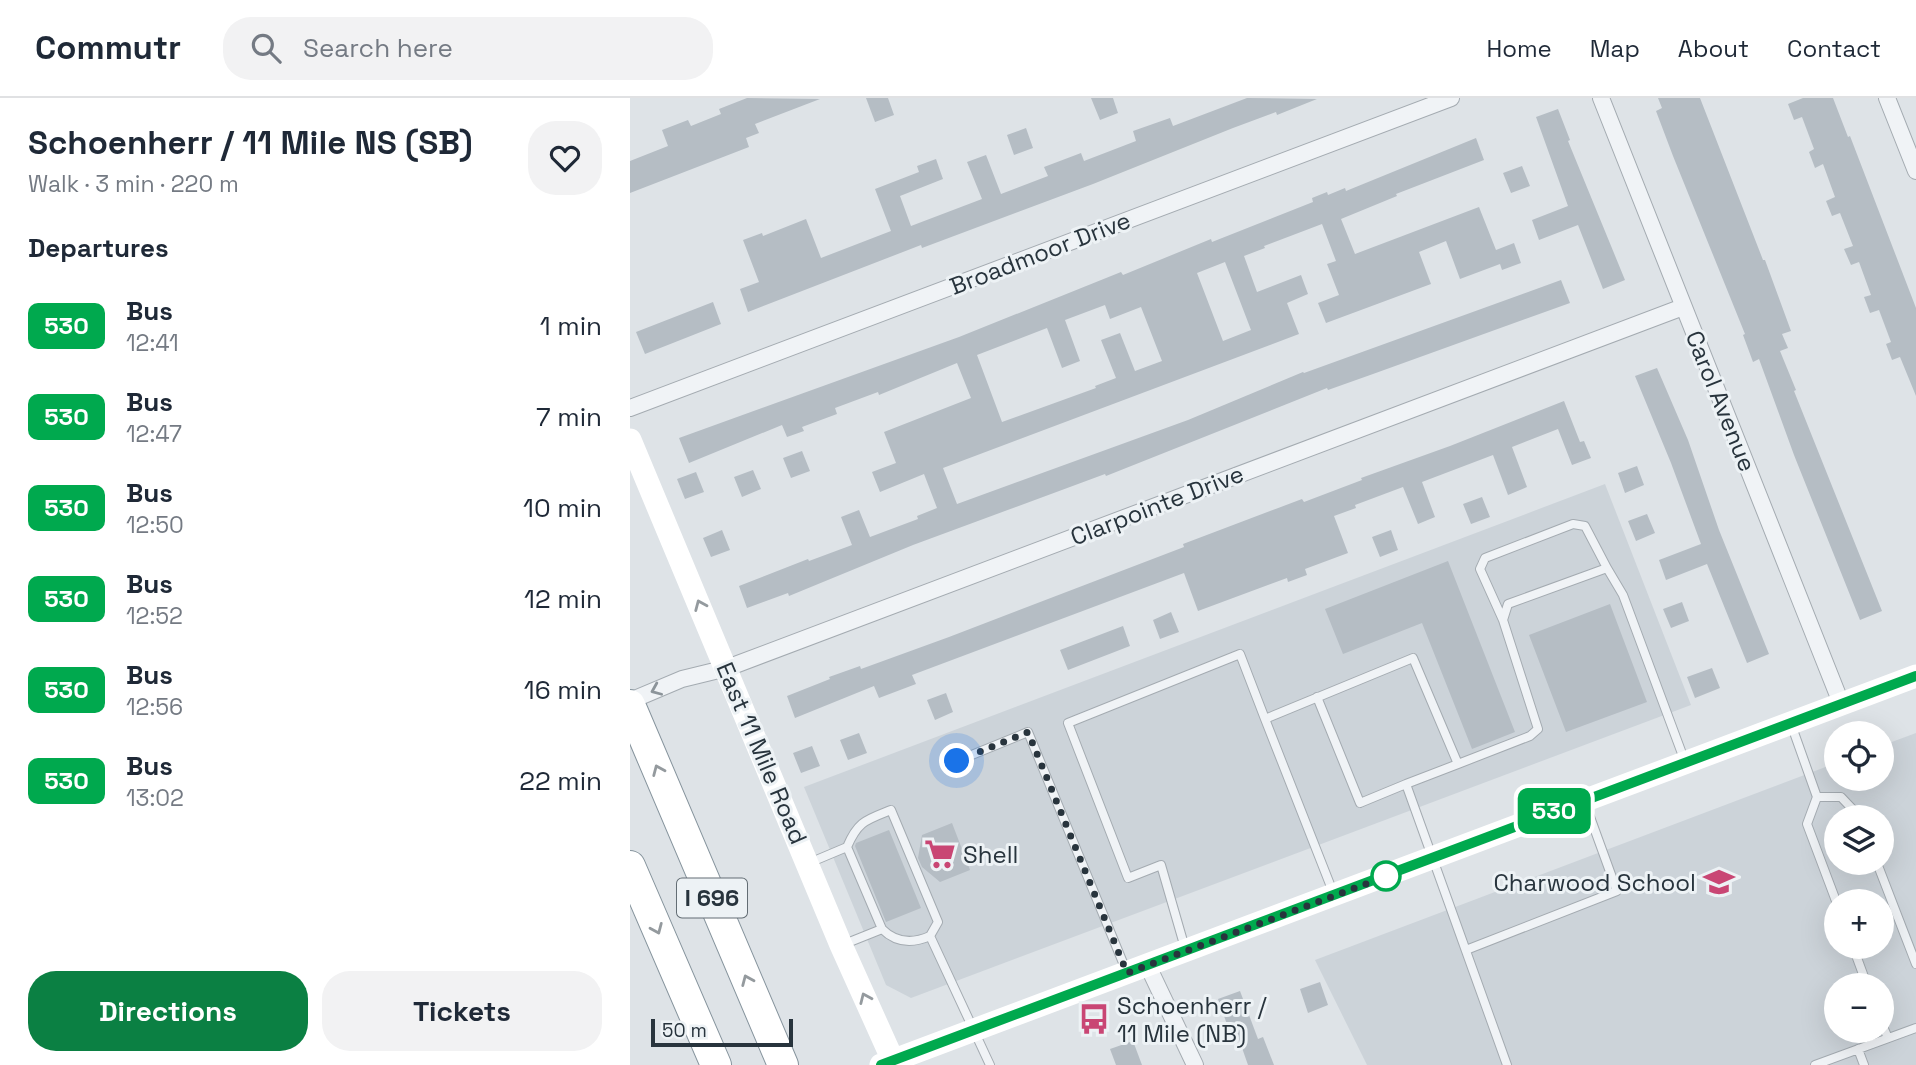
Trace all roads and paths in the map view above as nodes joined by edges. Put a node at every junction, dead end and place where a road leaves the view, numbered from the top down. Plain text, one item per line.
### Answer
1 (1451, 98) edge
2 (1601, 98) edge
3 (1887, 98) edge
4 (1916, 171) edge
5 (1683, 307) junction
6 (630, 408) edge
7 (630, 440) edge
8 (1607, 568) junction
9 (1503, 620) junction
10 (727, 668) junction
11 (1916, 676) edge
12 (1317, 697) junction
13 (630, 703) edge
14 (1841, 703) junction
15 (1265, 719) junction
16 (1790, 722) junction
17 (957, 761) dead end
18 (1685, 762) junction
19 (1458, 764) junction
20 (1406, 784) junction
21 (1816, 797) junction
22 (1584, 800) junction
23 (1849, 805) edge
24 (847, 847) junction
25 (1433, 858) junction
26 (809, 863) junction
27 (630, 866) edge
28 (1882, 875) edge
29 (1831, 889) edge
30 (1334, 895) junction
31 (882, 929) junction
32 (930, 936) junction
33 (841, 945) junction
34 (1186, 950) junction
35 (1466, 950) junction
36 (1916, 964) edge
37 (1137, 969) junction
38 (1916, 1028) edge
39 (975, 1030) junction
40 (1894, 1036) edge
41 (1874, 1043) edge
42 (1858, 1049) junction
43 (890, 1063) edge
44 (716, 1065) edge
45 (783, 1065) edge
46 (990, 1065) edge
47 (1195, 1065) edge
48 (1507, 1065) edge
49 (1815, 1065) edge
50 (1864, 1065) edge

1 - 6 street, Broadmoor Drive
2 - 5 street, Carol Avenue
3 - 4 street
5 - 10 street, Clarpointe Drive
5 - 14 street, Carol Avenue
10 -> 7 main road, East 11 Mile Road
8 - 9 lane
8 - 9 lane
8 - 18 lane
9 - 19 lane
10 -> 13 street, Clarpointe Drive
10 - 26 main road, East 11 Mile Road
11 - 14 main road
12 - 15 lane
12 - 19 lane
12 - 20 lane
45 -> 13 highway, I 696
14 - 16 main road
15 - 30 lane
15 - 34 lane
16 - 18 main road
16 - 21 lane
17 - 37 lane
18 - 22 main road
19 - 20 lane
20 - 25 lane
21 - 23 lane
21 - 29 lane
22 - 25 main road
22 - 35 lane
24 - 26 lane
24 - 31 lane
24 - 32 lane
25 - 30 main road
25 - 35 lane
26 - 33 main road, East 11 Mile Road
27 -> 44 highway, I 696
28 - 36 lane
30 - 34 main road
31 - 32 lane
31 - 33 lane
32 - 39 lane
43 -> 33 main road, East 11 Mile Road
34 - 37 main road
35 - 48 lane
37 - 39 main road
37 - 47 street
38 - 40 lane
39 - 43 main road
39 - 46 lane
41 - 42 lane
42 - 49 lane
42 - 50 lane

